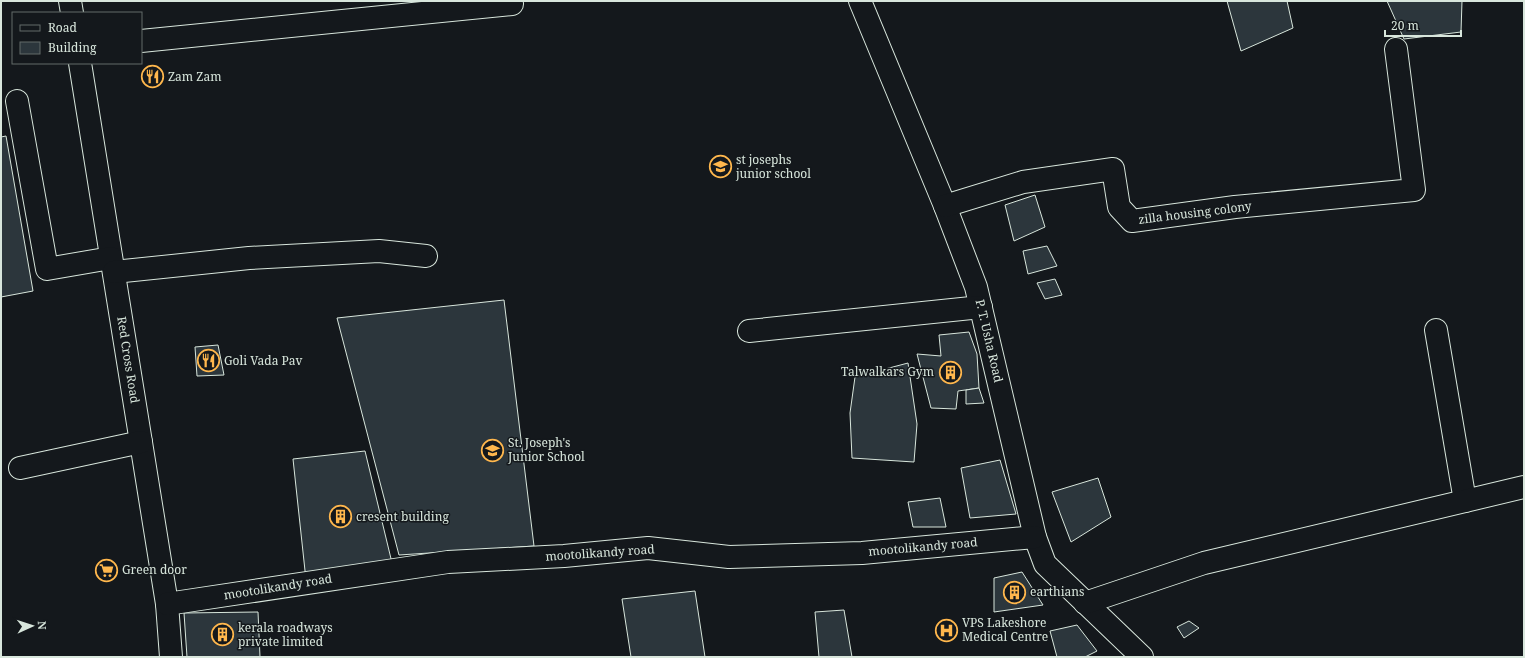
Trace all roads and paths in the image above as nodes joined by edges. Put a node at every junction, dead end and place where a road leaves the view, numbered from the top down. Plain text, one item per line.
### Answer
1 (70, 1) edge
2 (860, 1) edge
3 (512, 4) dead end
4 (72, 12) edge
5 (142, 41) edge
6 (1396, 50) dead end
7 (80, 64) edge
8 (17, 101) dead end
9 (945, 206) junction
10 (426, 256) dead end
11 (112, 265) junction
12 (981, 307) junction
13 (1436, 330) dead end
14 (749, 331) dead end
15 (141, 442) junction
16 (20, 468) dead end
17 (1524, 487) edge
18 (1466, 501) junction
19 (1035, 537) junction
20 (1086, 603) junction
21 (167, 604) junction
22 (171, 657) edge
23 (1142, 657) edge

1 - 4 street
2 - 9 street, P. T. Usha Road
3 - 5 street
6 - 9 street, zilla housing colony
7 - 11 street, Red Cross Road
8 - 11 street
9 - 12 street, P. T. Usha Road
10 - 11 street
11 - 15 street, Red Cross Road
12 - 14 street
12 - 19 street, P. T. Usha Road
13 - 18 street
15 - 16 street
15 - 21 street, Red Cross Road
17 - 18 street
18 - 20 street
19 - 20 street, P. T. Usha Road
19 - 21 street, mootolikandy road
20 - 23 street, P. T. Usha Road
21 - 22 street, Red Cross Road

